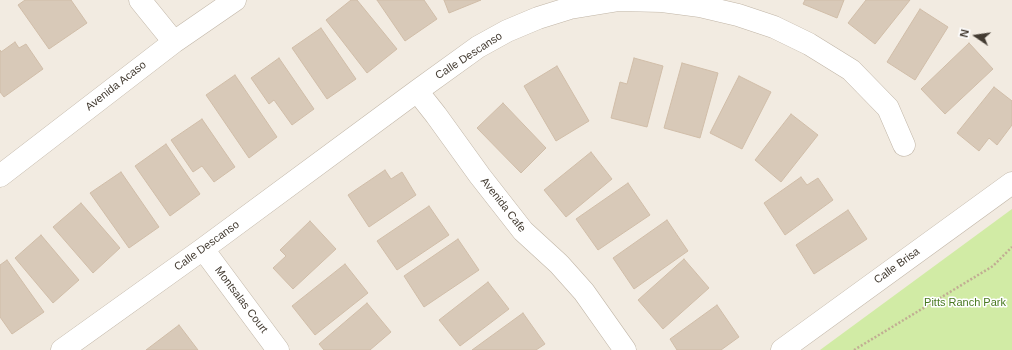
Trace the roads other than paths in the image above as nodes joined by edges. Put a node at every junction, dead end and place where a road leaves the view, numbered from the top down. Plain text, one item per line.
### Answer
1 (140, 0) edge
2 (235, 0) edge
3 (174, 42) junction
4 (417, 91) junction
5 (904, 145) dead end
6 (0, 176) edge
7 (1012, 183) edge
8 (203, 249) junction
9 (62, 350) edge
10 (278, 350) edge
11 (625, 350) edge
12 (782, 350) edge

1 - 3 street
2 - 3 street, Avenida Acaso
3 - 6 street, Avenida Acaso
4 - 5 street, Calle Descanso
4 - 8 street, Calle Descanso
4 - 11 street, Avenida Cafe
7 - 12 street, Calle Brisa
8 - 9 street, Calle Descanso
8 - 10 street, Montsalas Court

